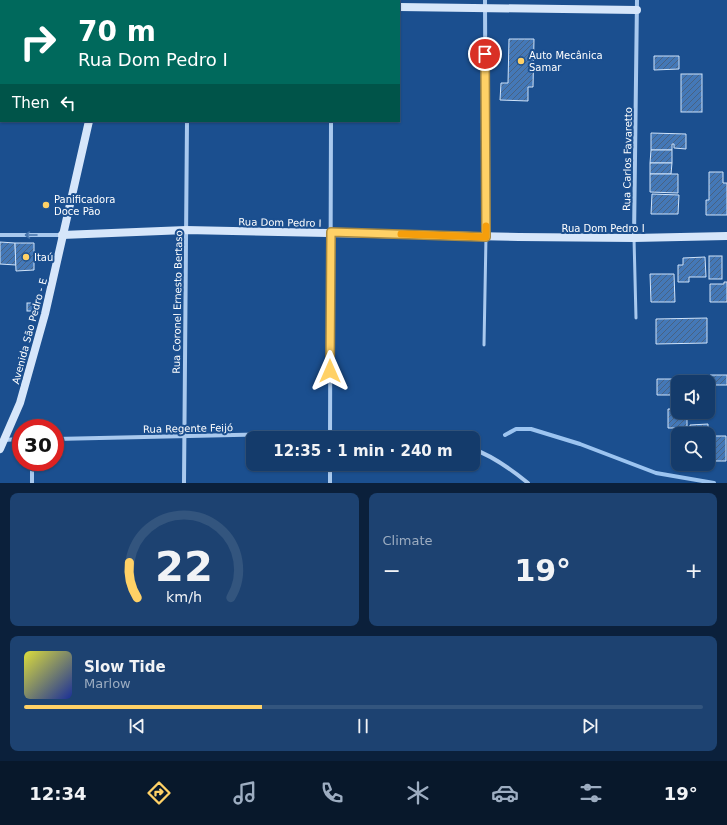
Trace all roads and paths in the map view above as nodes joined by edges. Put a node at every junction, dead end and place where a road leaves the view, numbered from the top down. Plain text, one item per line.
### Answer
1 (637, 0) edge
2 (485, 4) edge
3 (400, 7) edge
4 (637, 10) junction
5 (89, 122) edge
6 (187, 122) edge
7 (331, 122) edge
8 (186, 230) junction
9 (331, 232) junction
10 (0, 235) edge
11 (62, 235) junction
12 (727, 236) edge
13 (486, 237) junction
14 (634, 238) junction
15 (636, 318) dead end
16 (484, 345) dead end
17 (330, 431) edge
18 (246, 435) edge
19 (183, 436) junction
20 (12, 439) edge
21 (64, 439) edge
22 (2, 440) edge
23 (0, 449) edge
24 (480, 451) edge
25 (32, 471) edge
26 (330, 471) edge
27 (32, 483) edge
28 (184, 483) edge
29 (330, 483) edge
30 (528, 483) edge

1 - 4 street, Rua Carlos Favaretto
2 - 3 street
2 - 4 street
2 - 13 street
4 - 14 street, Rua Carlos Favaretto
5 - 11 street, Avenida São Pedro - E
6 - 8 street, Rua Coronel Ernesto Bertaso
7 - 9 street
8 - 9 street, Rua Dom Pedro I
8 - 11 street, Rua Dom Pedro I
8 - 19 street, Rua Coronel Ernesto Bertaso
9 - 13 street, Rua Dom Pedro I
9 - 17 street
11 -> 10 street, Rua Dom Pedro I
11 - 22 street, Avenida São Pedro - E
12 - 14 street, Rua Dom Pedro I
13 - 14 street, Rua Dom Pedro I
13 - 16 lane
14 - 15 lane, Rua Carlos Favaretto
18 - 19 street, Rua Regente Feijó
19 - 21 street, Rua Regente Feijó
19 - 28 street, Rua Coronel Ernesto Bertaso
20 - 22 street
22 - 23 street, Avenida São Pedro - E
24 - 30 street
25 - 27 street
26 - 29 street

